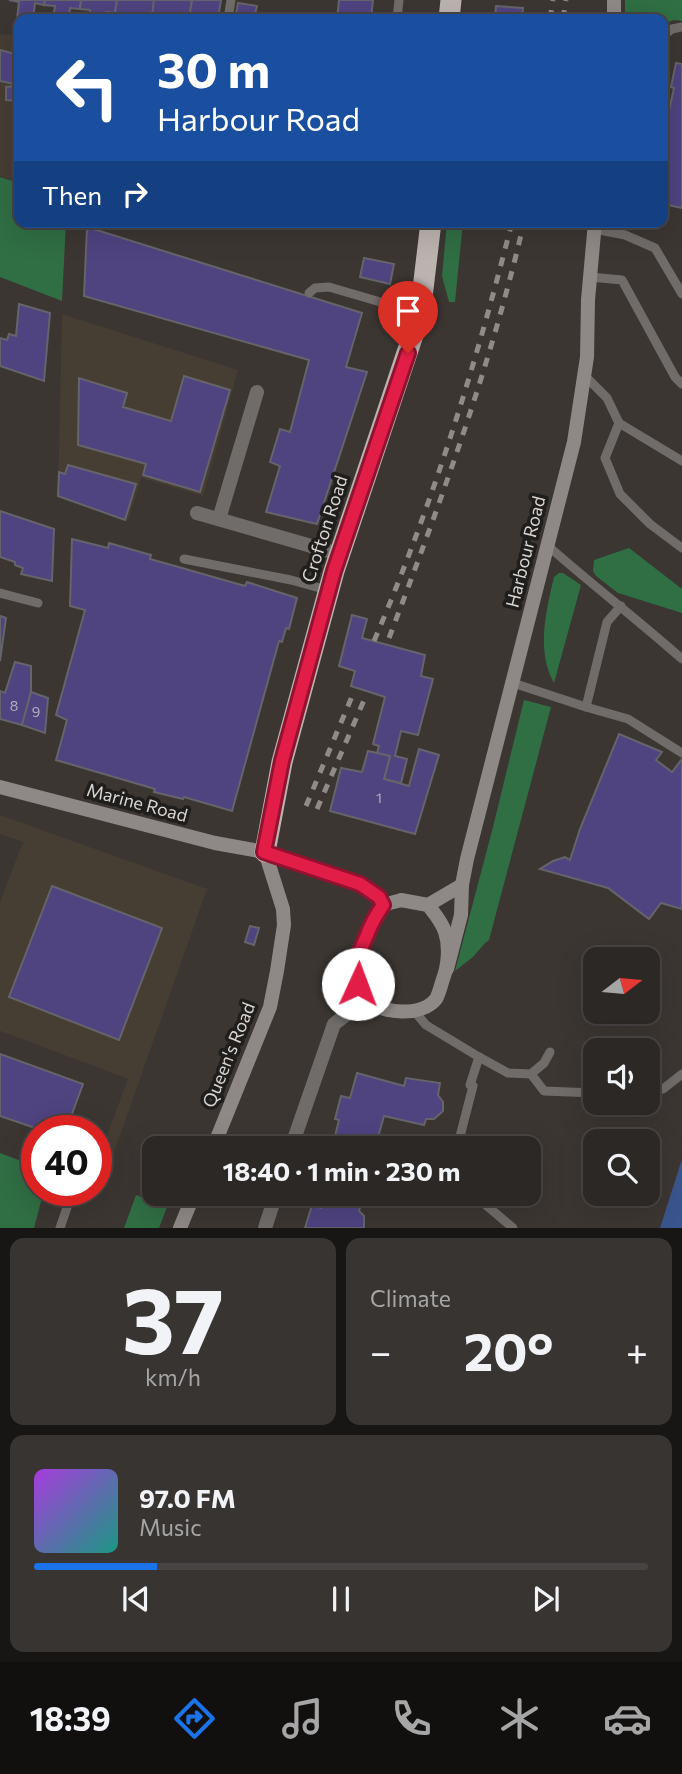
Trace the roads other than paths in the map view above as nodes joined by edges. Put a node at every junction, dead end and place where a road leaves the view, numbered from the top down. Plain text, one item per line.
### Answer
1 (430, 228) edge
2 (595, 228) edge
3 (602, 228) edge
4 (626, 228) edge
5 (625, 235) junction
6 (590, 277) junction
7 (309, 293) dead end
8 (682, 294) edge
9 (420, 314) junction
10 (584, 375) junction
11 (682, 384) edge
12 (257, 391) dead end
13 (620, 423) junction
14 (682, 461) edge
15 (198, 513) dead end
16 (219, 519) junction
17 (547, 545) junction
18 (682, 548) edge
19 (339, 554) junction
20 (184, 559) dead end
21 (329, 591) junction
22 (0, 593) edge
23 (38, 603) dead end
24 (621, 606) junction
25 (682, 659) edge
26 (513, 683) junction
27 (586, 707) junction
28 (682, 753) edge
29 (0, 787) edge
30 (264, 852) junction
31 (462, 886) junction
32 (383, 905) junction
33 (428, 905) junction
34 (447, 969) junction
35 (366, 1000) junction
36 (415, 1012) junction
37 (550, 1052) dead end
38 (478, 1057) junction
39 (531, 1074) junction
40 (682, 1074) edge
41 (660, 1090) edge
42 (583, 1093) edge
43 (218, 1136) edge
44 (295, 1136) edge
45 (460, 1136) edge
46 (68, 1206) edge
47 (189, 1206) edge
48 (272, 1206) edge
49 (487, 1206) edge
50 (60, 1228) edge
51 (180, 1228) edge
52 (265, 1228) edge
53 (513, 1228) edge

1 - 9 highway, Crofton Road
2 - 6 street, Harbour Road
3 - 5 lane
4 - 5 lane
5 - 8 lane
6 - 10 street, Harbour Road
6 - 11 lane
7 - 9 lane
9 - 19 highway, Crofton Road
10 - 13 lane
10 - 17 street, Harbour Road
12 - 16 street
13 - 14 lane
13 - 18 lane
15 - 16 street
16 - 19 street
17 - 24 lane
17 - 26 street, Harbour Road
19 - 21 highway, Crofton Road
20 - 21 lane
21 - 30 highway, Crofton Road
22 - 23 lane
24 - 25 lane
24 - 27 lane
26 - 27 lane
26 - 31 street, Harbour Road
27 - 28 lane
29 - 30 street, Marine Road
30 - 32 street
30 - 43 street, Queen's Road
31 - 33 street
31 - 34 street, Harbour Road
32 - 33 street
32 - 35 street
33 - 34 street
34 - 36 street
35 - 36 street
35 - 44 street
36 - 38 lane
37 - 39 lane
38 - 39 lane
38 - 45 lane
39 - 42 lane
40 - 41 lane
46 - 50 lane
47 - 51 street
48 - 52 street
49 - 53 lane

